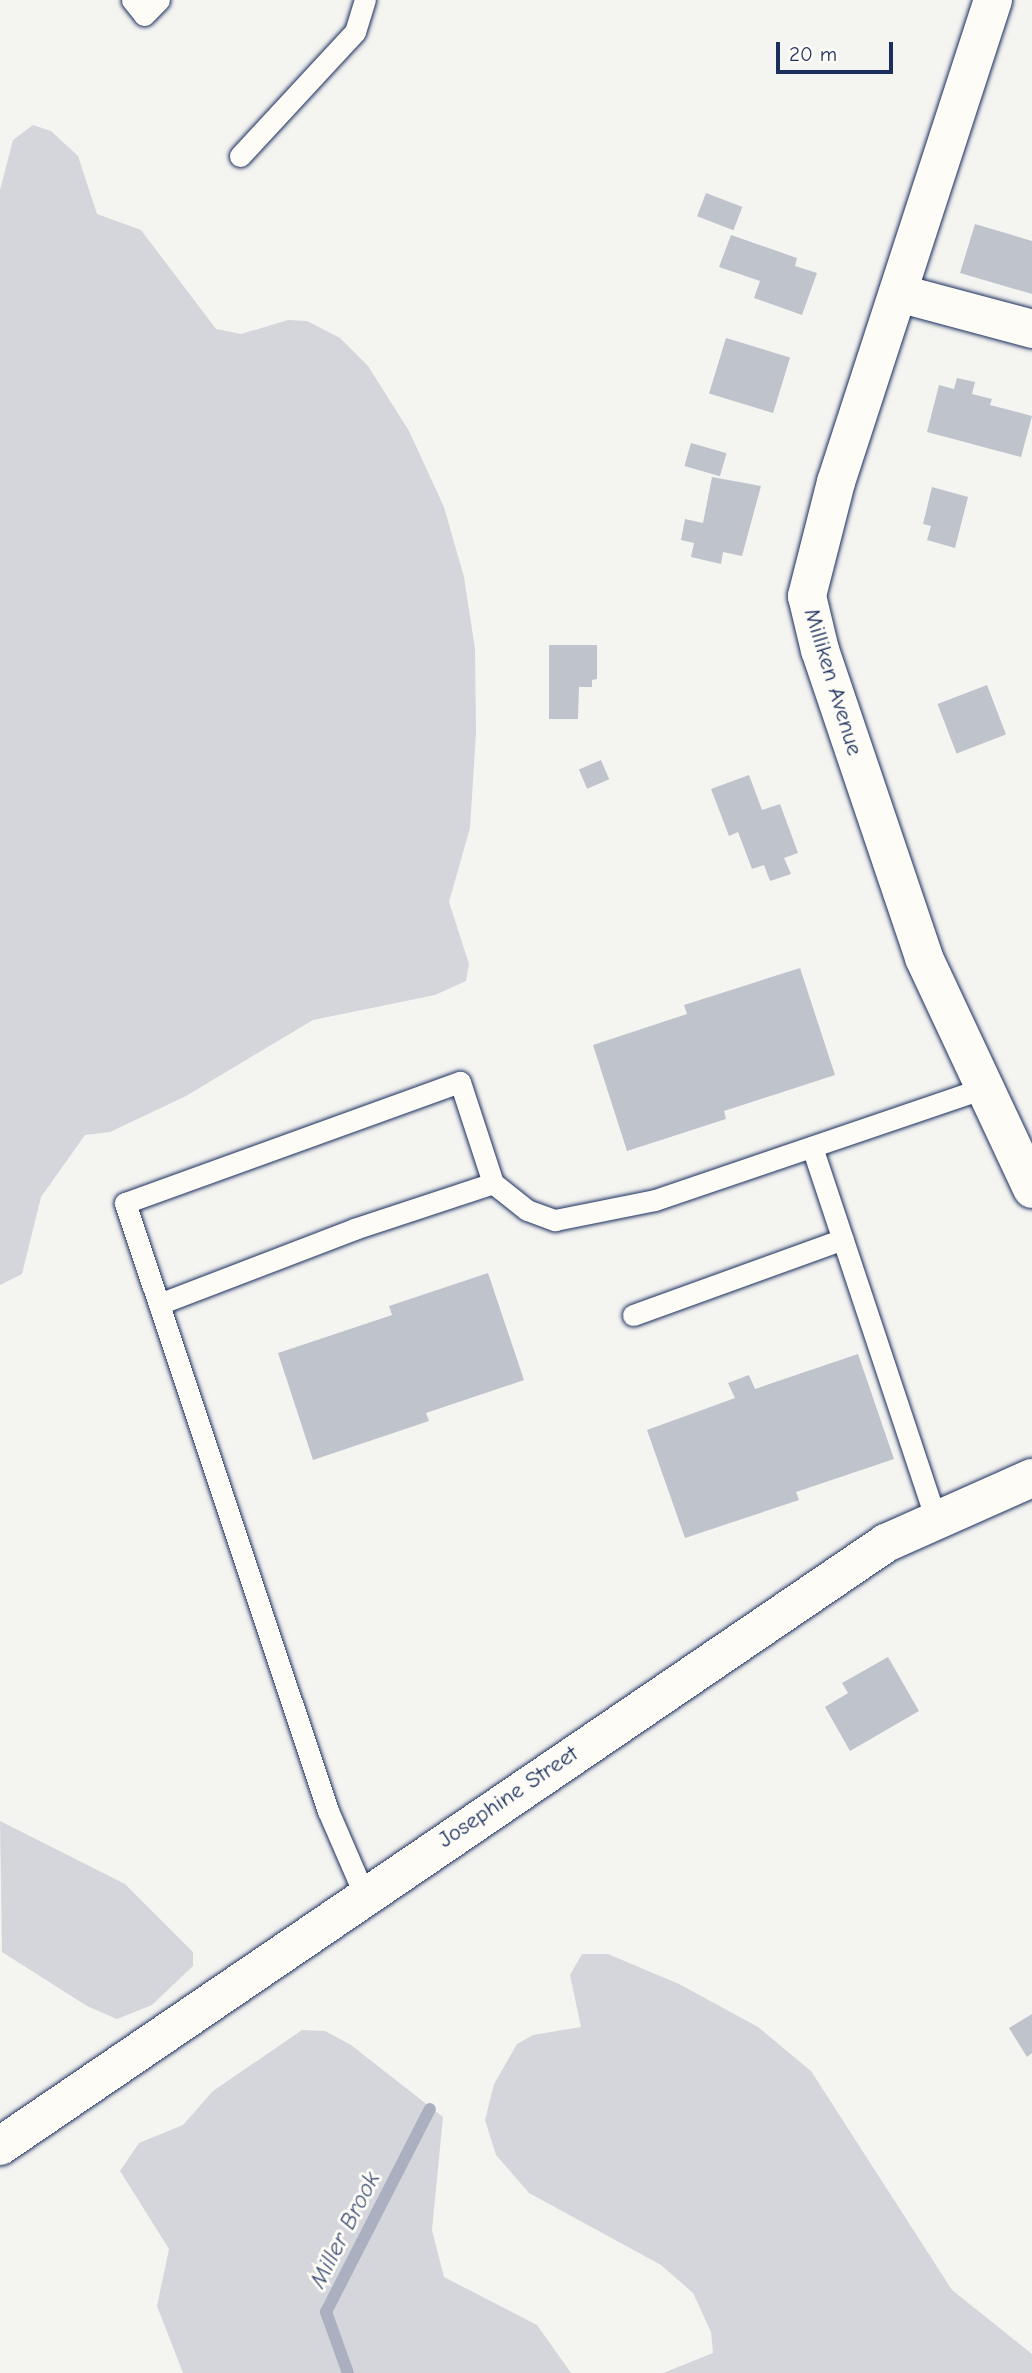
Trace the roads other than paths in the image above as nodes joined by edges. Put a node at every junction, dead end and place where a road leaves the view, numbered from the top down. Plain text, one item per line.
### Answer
1 (132, 0) edge
2 (159, 0) edge
3 (365, 0) edge
4 (993, 0) edge
5 (240, 156) dead end
6 (898, 293) junction
7 (1032, 329) edge
8 (981, 1089) junction
9 (812, 1147) junction
10 (493, 1183) junction
11 (1032, 1189) edge
12 (843, 1239) junction
13 (159, 1304) junction
14 (633, 1315) dead end
15 (1032, 1478) edge
16 (936, 1519) junction
17 (364, 1894) junction
18 (0, 2146) edge

1 - 2 lane
3 - 5 lane
4 - 6 street, Milliken Avenue
6 - 7 street
6 - 8 street, Milliken Avenue
8 - 9 lane
8 - 11 street, Milliken Avenue
9 - 10 lane
9 - 12 lane
10 - 13 lane
10 - 13 lane
12 - 14 lane
12 - 16 lane
13 - 17 lane
15 - 16 street, Josephine Street
16 - 17 street, Josephine Street
17 - 18 street, Josephine Street

